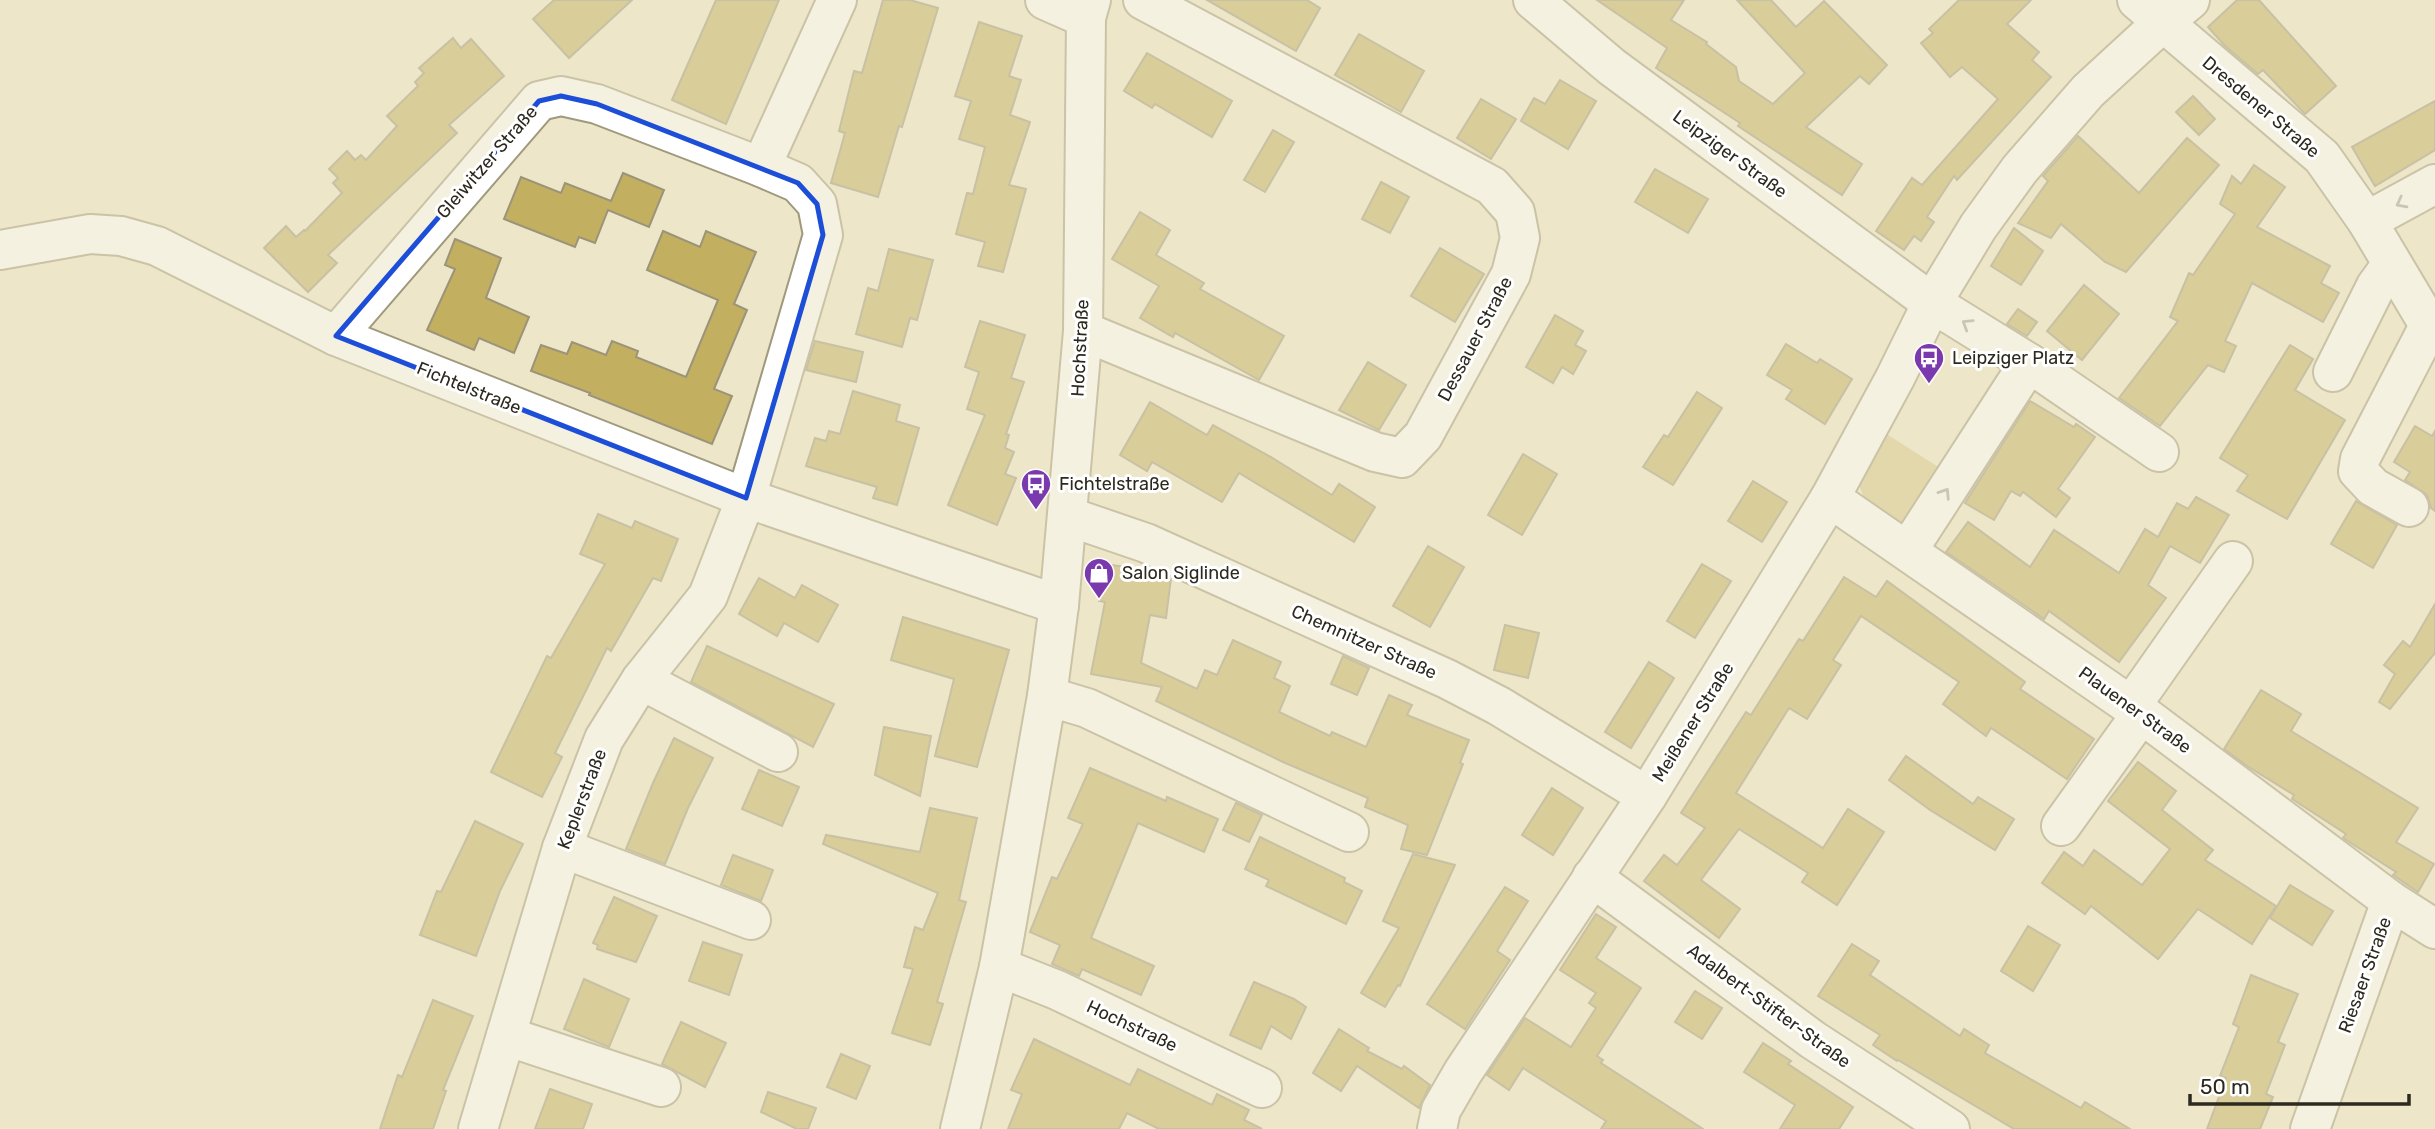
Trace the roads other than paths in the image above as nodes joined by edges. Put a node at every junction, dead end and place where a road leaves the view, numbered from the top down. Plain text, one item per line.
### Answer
1 (837, 0) edge
2 (1045, 0) edge
3 (1143, 0) edge
4 (1533, 0) edge
5 (2163, 8) edge
6 (1089, 9) edge
7 (761, 167) junction
8 (2435, 184) edge
9 (2367, 221) junction
10 (0, 250) edge
11 (2392, 264) junction
12 (1932, 303) junction
13 (1083, 331) junction
14 (2432, 331) edge
15 (336, 336) junction
16 (2029, 363) junction
17 (2333, 372) dead end
18 (2158, 452) dead end
19 (746, 498) junction
20 (1830, 498) junction
21 (2409, 507) dead end
22 (1068, 516) junction
23 (1908, 550) junction
24 (2233, 561) dead end
25 (1059, 605) junction
26 (642, 680) junction
27 (1047, 696) junction
28 (2136, 709) junction
29 (778, 752) dead end
30 (1647, 796) junction
31 (2061, 826) dead end
32 (1349, 832) dead end
33 (562, 848) junction
34 (1592, 877) junction
35 (2391, 901) junction
36 (751, 920) dead end
37 (2435, 929) edge
38 (999, 967) junction
39 (506, 1036) junction
40 (661, 1087) dead end
41 (1262, 1088) dead end
42 (478, 1129) edge
43 (960, 1129) edge
44 (1437, 1129) edge
45 (1950, 1129) edge
46 (2310, 1129) edge

1 - 7 street
2 - 6 street
3 - 13 street, Dessauer Straße
4 - 12 street, Leipziger Straße
5 - 9 street, Dresdener Straße
5 - 12 street, Meißener Straße
6 - 13 street, Hochstraße
7 - 15 street, Gleiwitzer Straße
7 - 19 street, Gleiwitzer Straße
8 -> 9 street
9 - 11 street, Dresdener Straße
10 - 15 street, Fichtelstraße
11 - 14 street, Dresdener Straße
11 - 17 street
16 -> 12 street
12 - 20 street, Meißener Straße
13 - 22 street, Hochstraße
14 - 21 street
15 - 19 street, Fichtelstraße
16 - 18 street
23 -> 16 street
19 - 25 street, Fichtelstraße
19 - 26 street, Keplerstraße
20 - 23 street, Plauener Straße
20 - 30 street, Meißener Straße
22 - 25 street, Hochstraße
22 - 30 street, Chemnitzer Straße
23 - 28 street, Plauener Straße
24 - 28 street
25 - 27 street, Hochstraße
26 - 29 street
26 - 33 street, Keplerstraße
27 - 32 street
27 - 38 street, Hochstraße
28 - 31 street
28 - 35 street, Plauener Straße
30 - 34 street, Meißener Straße
33 - 36 street
33 - 39 street, Keplerstraße
34 - 44 street, Meißener Straße
34 - 45 street, Adalbert-Stifter-Straße
35 - 37 street, Plauener Straße
35 - 46 street, Riesaer Straße
38 - 41 street, Hochstraße
38 - 43 street, Hochstraße
39 - 40 street
39 - 42 street, Keplerstraße

